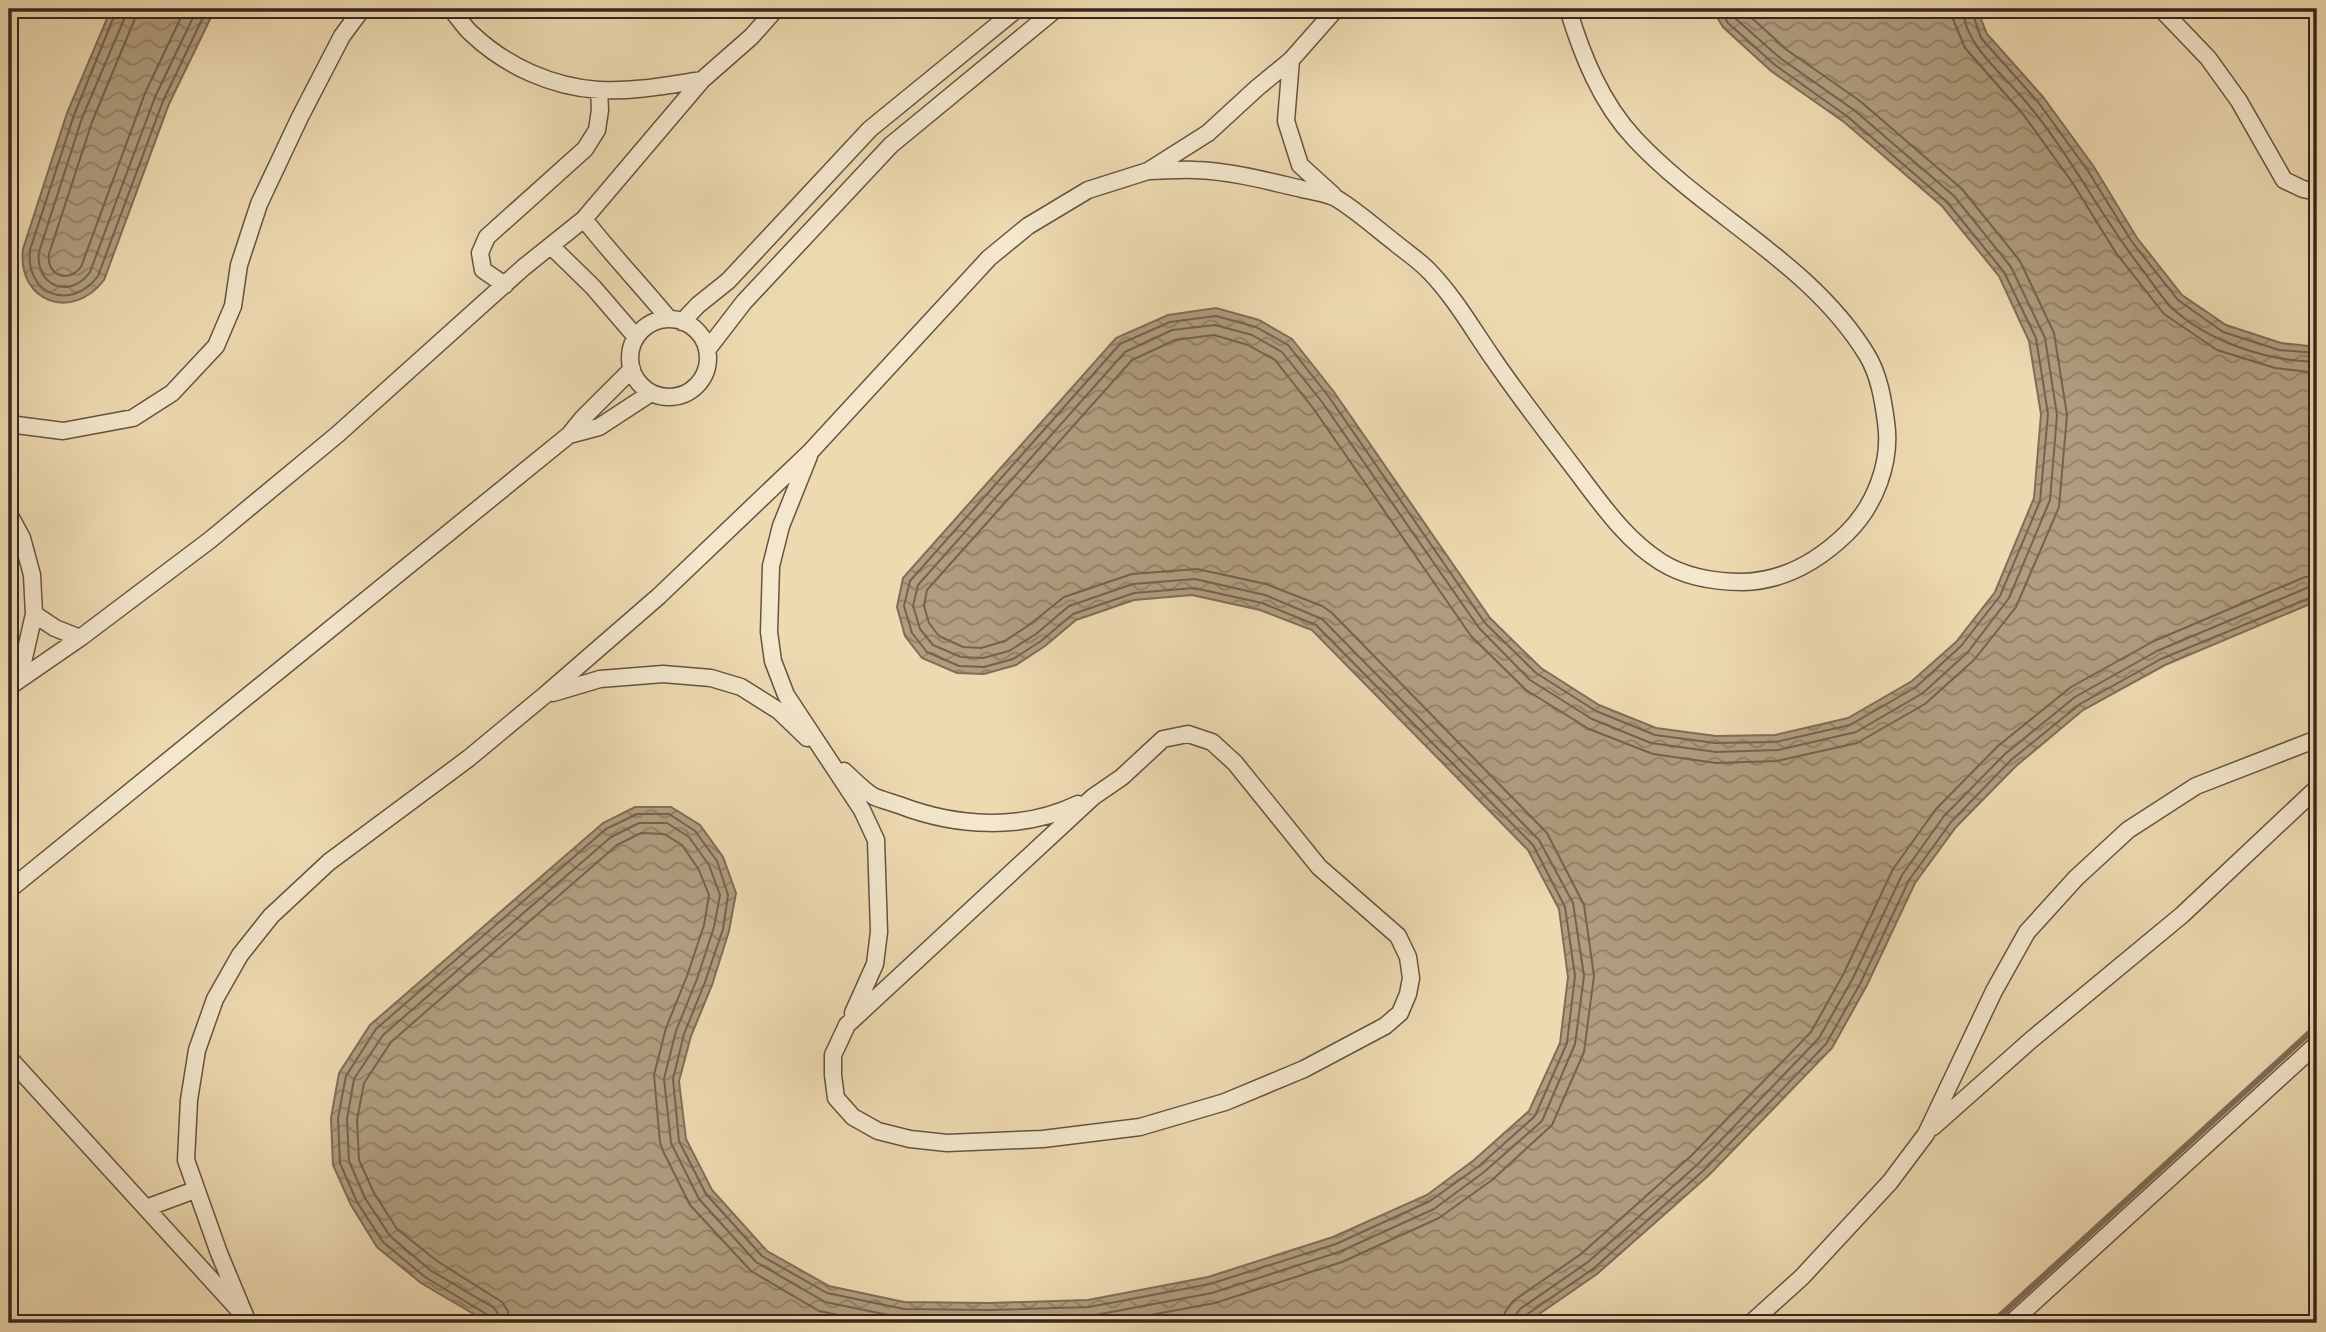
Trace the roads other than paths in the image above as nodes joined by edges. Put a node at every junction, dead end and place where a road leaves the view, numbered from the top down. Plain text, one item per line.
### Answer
1 (362, 9) edge
2 (451, 9) edge
3 (776, 9) edge
4 (1017, 9) edge
5 (1056, 9) edge
6 (1561, 9) edge
7 (1568, 9) edge
8 (2161, 9) edge
9 (1327, 12) edge
10 (1574, 29) junction
11 (1291, 60) junction
12 (702, 80) junction
13 (599, 90) junction
14 (1148, 171) junction
15 (2317, 192) edge
16 (1335, 197) junction
17 (584, 219) junction
18 (551, 246) junction
19 (505, 285) junction
20 (676, 321) junction
21 (636, 337) junction
22 (707, 350) junction
23 (632, 369) junction
24 (651, 393) junction
25 (9, 424) edge
26 (569, 435) junction
27 (811, 451) junction
28 (9, 514) edge
29 (34, 614) junction
30 (80, 638) junction
31 (14, 683) edge
32 (545, 695) junction
33 (2317, 739) edge
34 (830, 760) junction
35 (2317, 788) edge
36 (1093, 797) junction
37 (9, 890) edge
38 (847, 1025) junction
39 (2317, 1044) edge
40 (9, 1058) edge
41 (1926, 1133) junction
42 (195, 1190) junction
43 (146, 1208) junction
44 (249, 1321) edge
45 (1751, 1323) edge
46 (2011, 1323) edge

1 - 25 street
2 - 13 street
3 - 12 street
4 - 20 street
5 - 22 street
6 - 10 street
7 - 10 street
8 - 15 street
9 - 11 street
10 - 16 street
11 - 14 street
11 - 16 street
12 - 13 street
12 - 17 street
13 - 19 street
14 - 16 street
14 - 27 street
17 - 18 street
17 - 20 street
18 - 19 street
18 - 21 street
19 - 30 street
20 - 21 street
20 - 22 street
21 - 23 street
22 - 24 street
23 - 24 street
23 - 26 street
24 - 26 street
26 - 37 street
27 - 32 street
27 - 34 street
28 - 29 street
29 - 30 street
29 - 31 street
30 - 31 street
32 - 34 street
32 - 42 street
33 - 41 street
34 - 36 street
34 - 38 street
35 - 41 street
36 - 38 street
36 - 38 street
39 - 46 street
40 - 43 street
41 - 45 street
42 - 43 street
42 - 44 street
43 - 44 street

